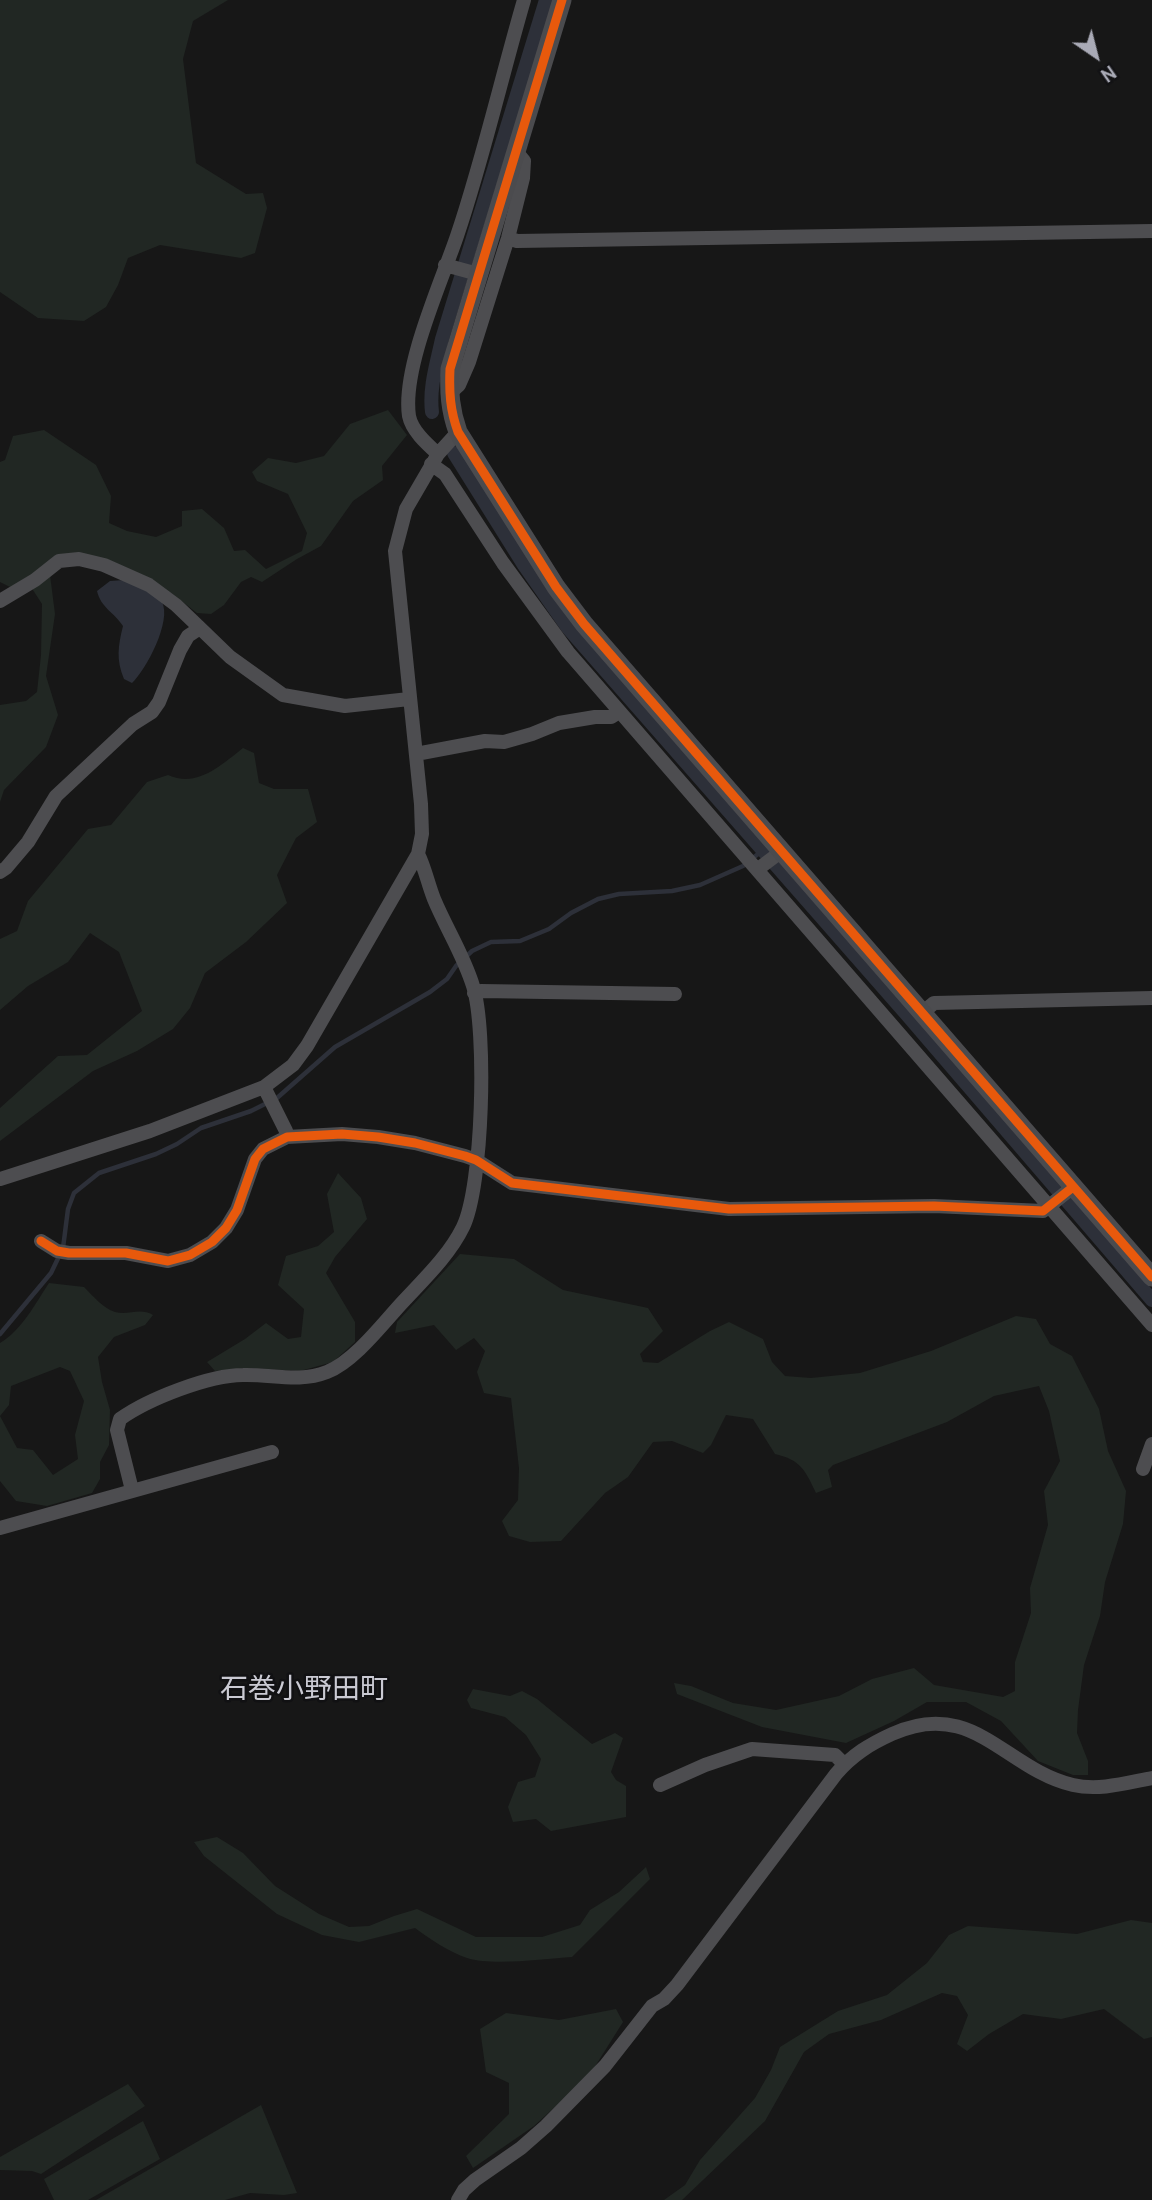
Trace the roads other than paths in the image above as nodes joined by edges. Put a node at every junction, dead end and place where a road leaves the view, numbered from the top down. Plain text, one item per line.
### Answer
1 (524, 0) edge
2 (562, 0) edge
3 (515, 150) junction
4 (1152, 231) edge
5 (508, 238) junction
6 (448, 266) junction
7 (473, 272) junction
8 (449, 394) junction
9 (458, 432) junction
10 (435, 459) junction
11 (0, 601) edge
12 (200, 628) junction
13 (409, 699) junction
14 (619, 712) junction
15 (416, 754) junction
16 (780, 852) junction
17 (418, 854) junction
18 (756, 864) junction
19 (0, 872) edge
20 (474, 993) junction
21 (675, 994) dead end
22 (1152, 998) edge
23 (922, 1013) junction
24 (269, 1097) junction
25 (287, 1138) junction
26 (476, 1160) junction
27 (0, 1179) edge
28 (1071, 1189) junction
29 (1052, 1205) junction
30 (41, 1241) dead end
31 (1152, 1277) edge
32 (1152, 1325) edge
33 (1152, 1444) edge
34 (272, 1452) dead end
35 (1143, 1469) dead end
36 (132, 1490) junction
37 (0, 1528) edge
38 (844, 1764) junction
39 (1152, 1778) edge
40 (660, 1785) dead end
41 (458, 2200) edge

1 - 6 street
2 - 3 street
3 - 5 street
3 - 7 street
4 - 5 street
5 - 8 street
6 - 7 street
6 - 10 street
7 - 8 street
8 - 9 street
9 - 10 street
9 - 16 street
10 - 13 street
10 - 14 street
11 - 12 street
12 - 13 street
12 - 19 street
13 - 15 street
14 - 15 street
14 - 18 street
15 - 17 street
16 - 18 street
16 - 23 street
17 - 20 street
17 - 24 street
18 - 29 street
20 - 21 street
20 - 26 street
22 - 23 street
23 - 28 street
24 - 25 street
24 - 27 street
25 - 26 street
25 - 30 street
26 - 29 street
26 - 36 street
28 - 29 street
28 - 31 street
29 - 32 street
33 - 35 street
34 - 36 street
36 - 37 street
38 - 39 street
38 - 40 street
38 - 41 street

